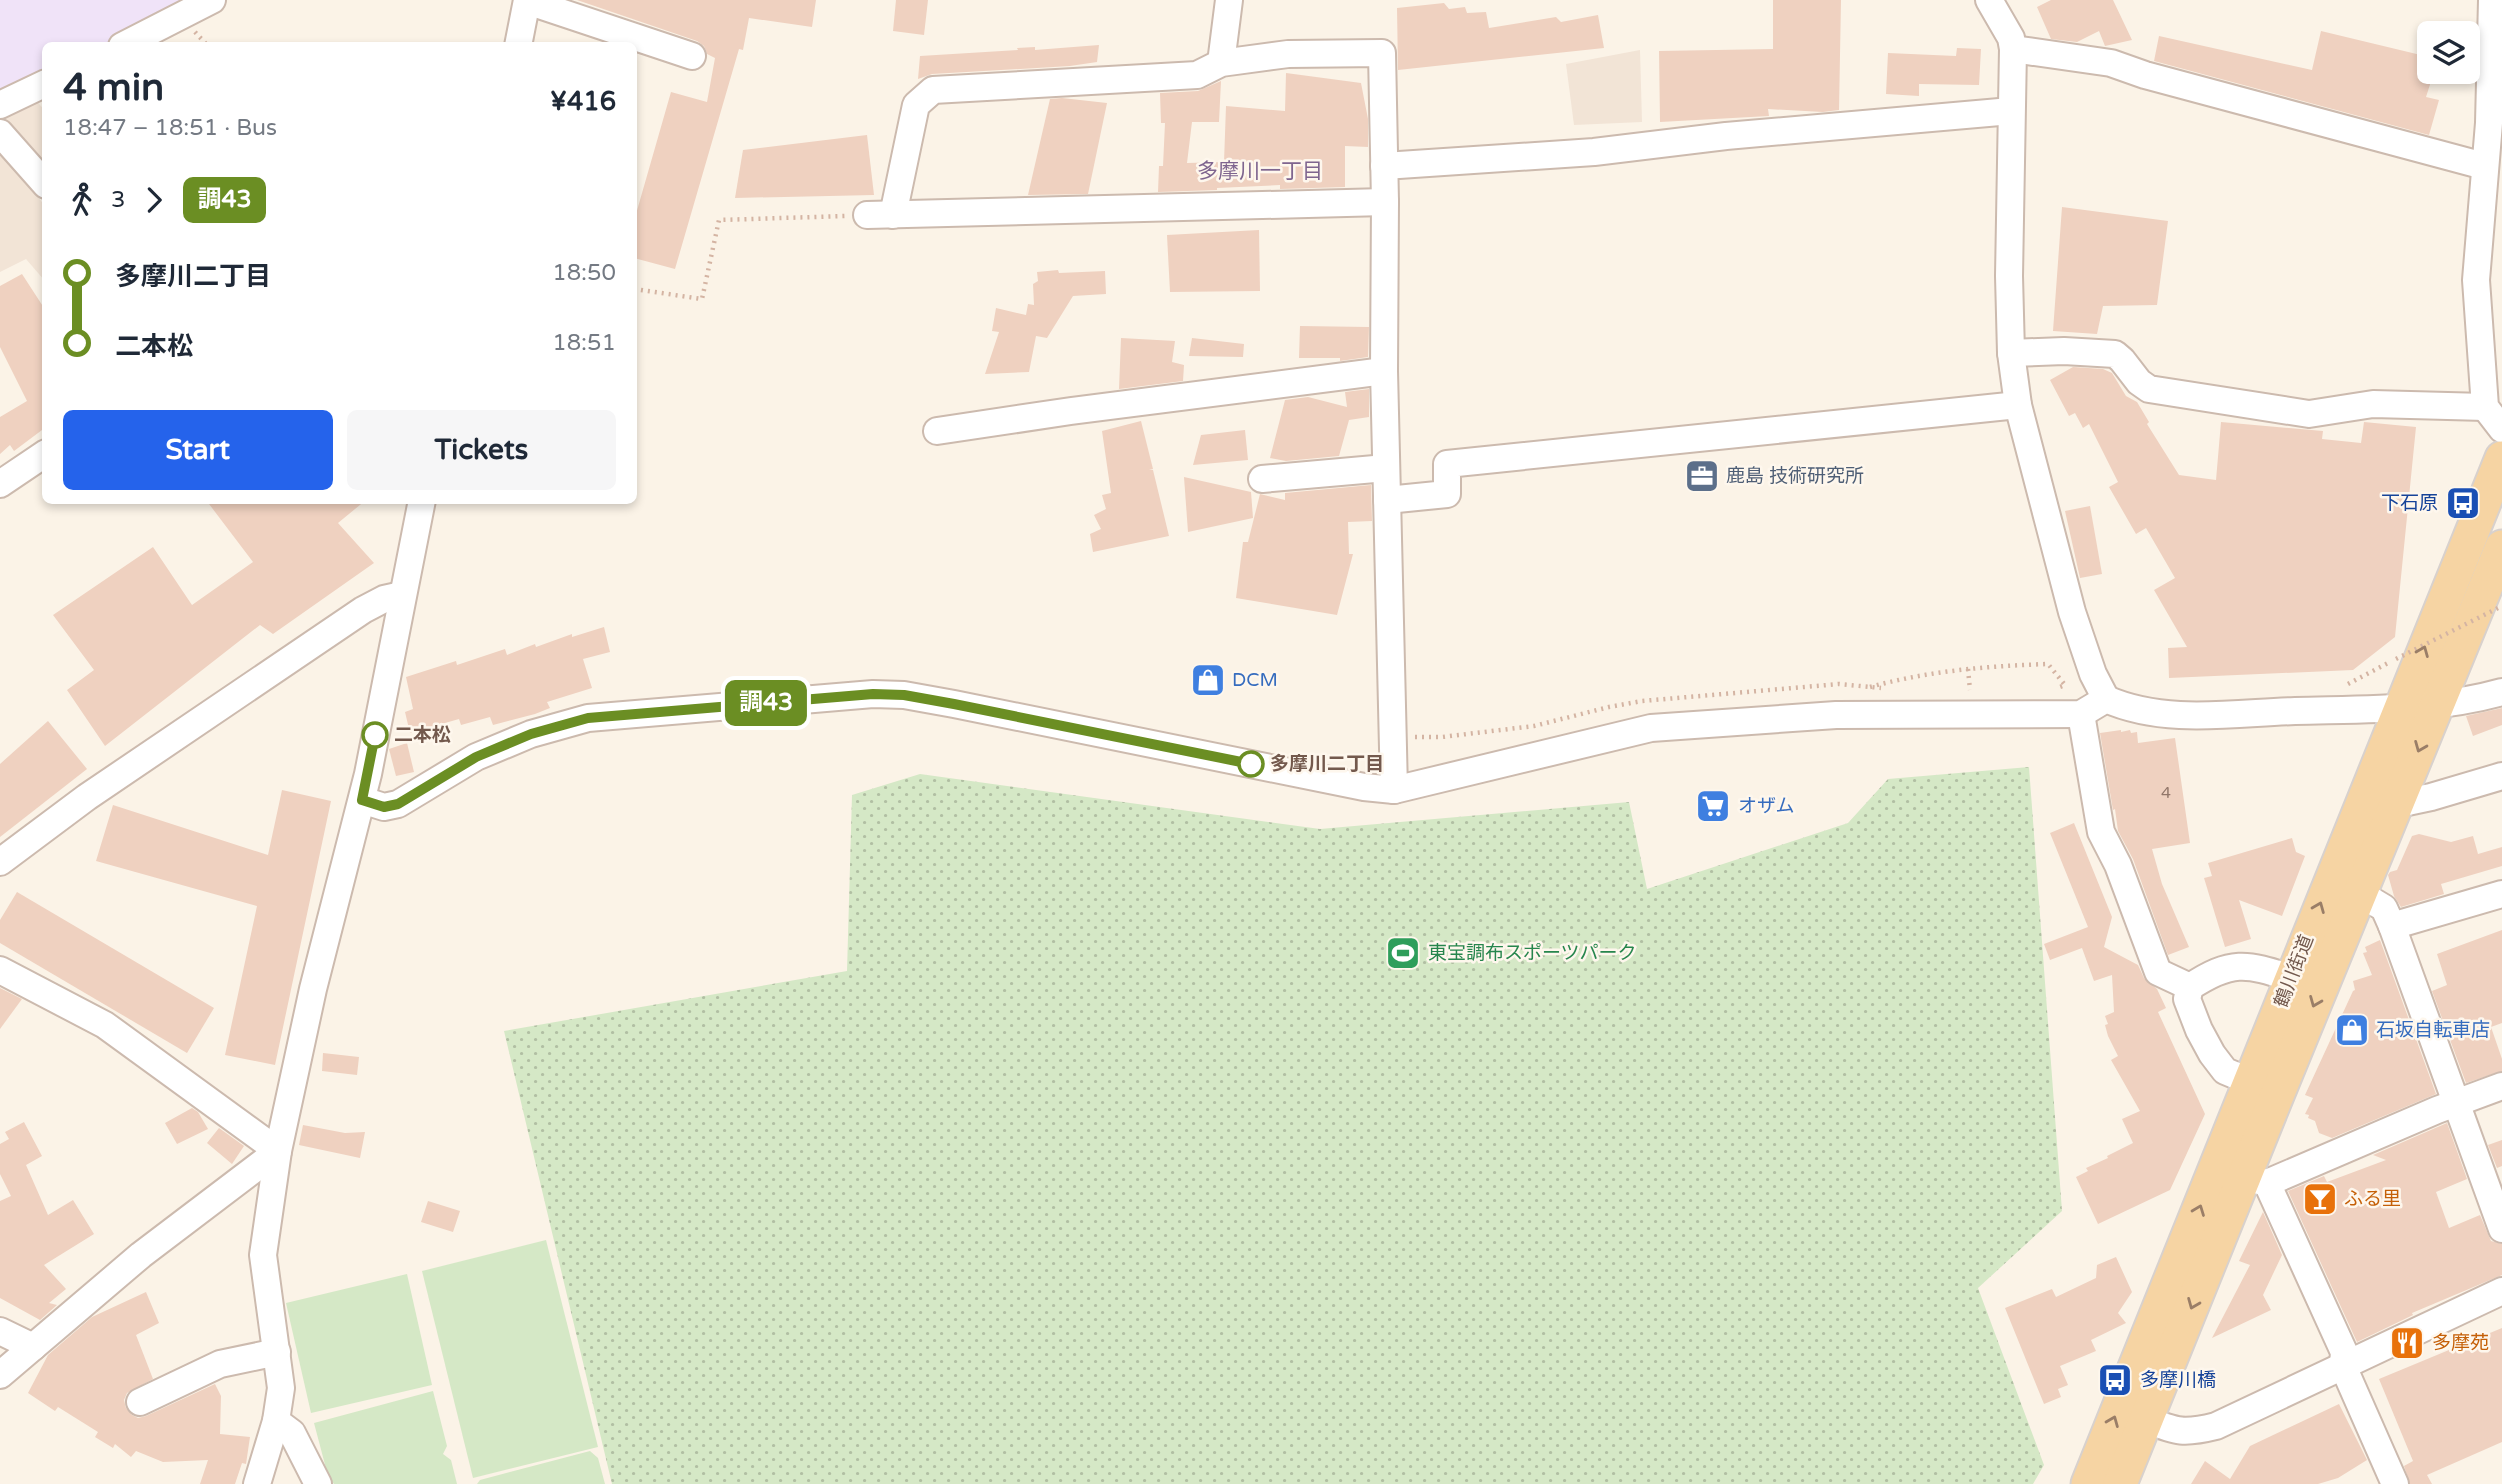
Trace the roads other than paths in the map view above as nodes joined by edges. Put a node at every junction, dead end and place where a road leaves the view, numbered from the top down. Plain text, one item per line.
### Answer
1 (212, 0) edge
2 (527, 0) edge
3 (1229, 0) edge
4 (1989, 0) edge
5 (2492, 0) edge
6 (129, 42) edge
7 (519, 42) edge
8 (2014, 49) junction
9 (692, 56) dead end
10 (1221, 63) junction
11 (42, 85) edge
12 (0, 105) edge
13 (2011, 111) junction
14 (0, 133) edge
15 (1384, 166) junction
16 (2484, 166) junction
17 (42, 180) edge
18 (1385, 202) junction
19 (867, 215) road end
20 (893, 215) junction
21 (2011, 353) junction
22 (1384, 371) junction
23 (2018, 405) junction
24 (2486, 407) junction
25 (2502, 429) edge
26 (937, 431) dead end
27 (42, 456) edge
28 (2502, 458) edge
29 (1386, 468) junction
30 (1262, 479) dead end
31 (0, 484) edge
32 (1387, 500) junction
33 (421, 504) edge
34 (2502, 547) edge
35 (402, 595) junction
36 (2502, 692) edge
37 (2106, 699) junction
38 (2438, 704) junction
39 (2399, 708) junction
40 (2081, 714) junction
41 (2502, 776) edge
42 (1394, 790) junction
43 (362, 800) junction
44 (2398, 804) junction
45 (0, 862) edge
46 (2359, 893) junction
47 (2502, 894) edge
48 (2392, 926) junction
49 (0, 970) edge
50 (2291, 978) junction
51 (2190, 987) junction
52 (2502, 1086) edge
53 (2264, 1087) junction
54 (2456, 1103) junction
55 (278, 1152) junction
56 (2256, 1180) junction
57 (2502, 1229) edge
58 (2502, 1291) edge
59 (0, 1331) edge
60 (33, 1347) junction
61 (277, 1352) junction
62 (2343, 1366) junction
63 (0, 1375) edge
64 (140, 1402) dead end
65 (2147, 1420) junction
66 (276, 1421) junction
67 (257, 1484) edge
68 (318, 1484) edge
69 (2088, 1484) edge
70 (2120, 1484) edge
71 (2395, 1484) edge

1 - 6 street
2 - 7 street
2 - 9 street
3 - 10 street
4 - 8 street
5 - 16 street
8 - 13 street
8 - 16 street
10 - 15 street
10 - 20 street
11 - 12 street
13 - 15 street
13 - 21 street
14 - 17 street
15 - 18 street
16 - 24 street
18 - 20 street
18 - 22 street
19 - 20 street
21 - 23 street
21 - 24 street
22 - 26 street
22 - 29 street
23 - 32 street
23 - 37 street
24 - 25 street
27 - 31 street
39 -> 28 main road, 鶴川街道
29 - 30 street
29 - 32 street
32 - 42 street
33 - 35 street
34 - 38 main road, 鶴川街道
35 - 43 street
35 - 45 street
36 - 38 street
37 - 39 street
37 - 40 street
38 - 39 street
38 -> 44 main road, 鶴川街道
50 -> 39 main road, 鶴川街道
40 - 42 street
40 - 51 street
41 - 44 street
42 - 43 street
43 - 55 street
44 - 46 main road, 鶴川街道
46 - 48 street
46 -> 53 main road, 鶴川街道
47 - 48 street
48 - 54 street
49 - 55 street
50 - 51 street
50 - 53 main road, 鶴川街道
51 - 53 street
52 - 54 street
53 - 56 main road, 鶴川街道
69 -> 53 main road, 鶴川街道
54 - 56 street
54 - 57 street
55 - 60 street
55 - 61 street
56 - 62 street
56 -> 65 main road, 鶴川街道
58 - 62 street
59 - 60 street
60 - 63 street
61 - 64 street
61 - 66 street
62 - 65 street
62 - 71 street
65 - 70 main road, 鶴川街道
66 - 67 street
66 - 68 street

